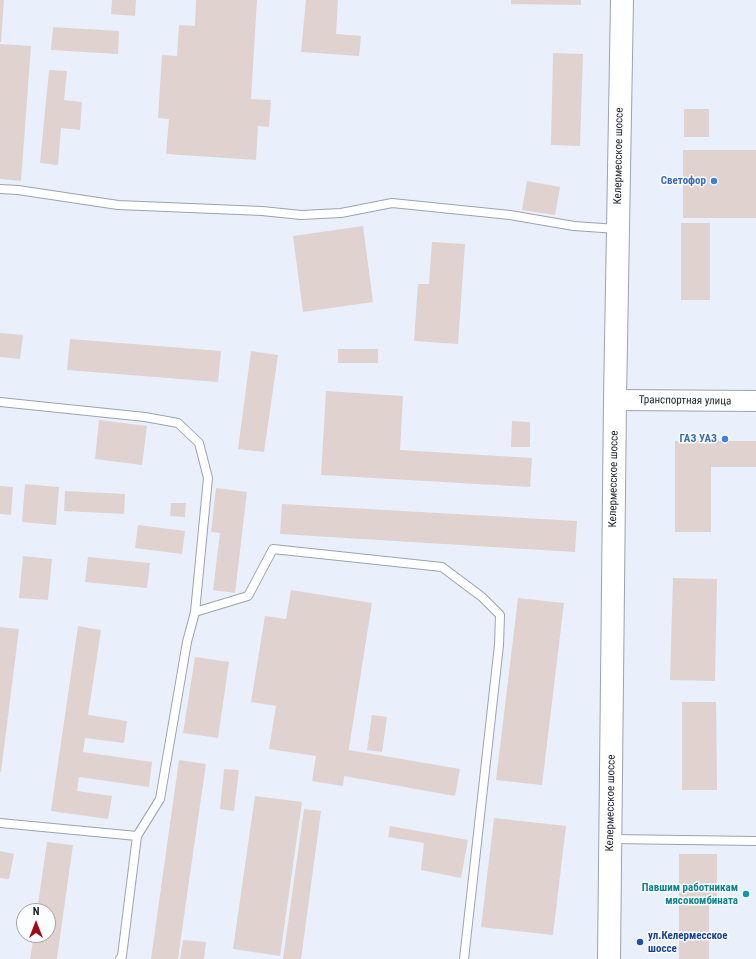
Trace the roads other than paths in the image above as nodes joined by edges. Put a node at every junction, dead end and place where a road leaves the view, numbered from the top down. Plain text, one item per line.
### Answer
1 (622, 0) edge
2 (0, 189) edge
3 (618, 229) junction
4 (615, 400) junction
5 (0, 402) edge
6 (756, 402) edge
7 (195, 612) junction
8 (0, 823) edge
9 (137, 836) junction
10 (610, 839) junction
11 (756, 841) edge
12 (120, 959) edge
13 (464, 959) edge
14 (609, 959) edge

1 - 3 main road, Келермесское шоссе
2 - 3 lane
3 - 4 main road, Келермесское шоссе
4 - 6 street, Транспортная улица
4 - 10 main road, Келермесское шоссе
5 - 7 lane
7 - 9 lane
7 - 13 lane
8 - 9 lane
9 - 12 lane
10 - 11 lane
10 - 14 main road, Келермесское шоссе

